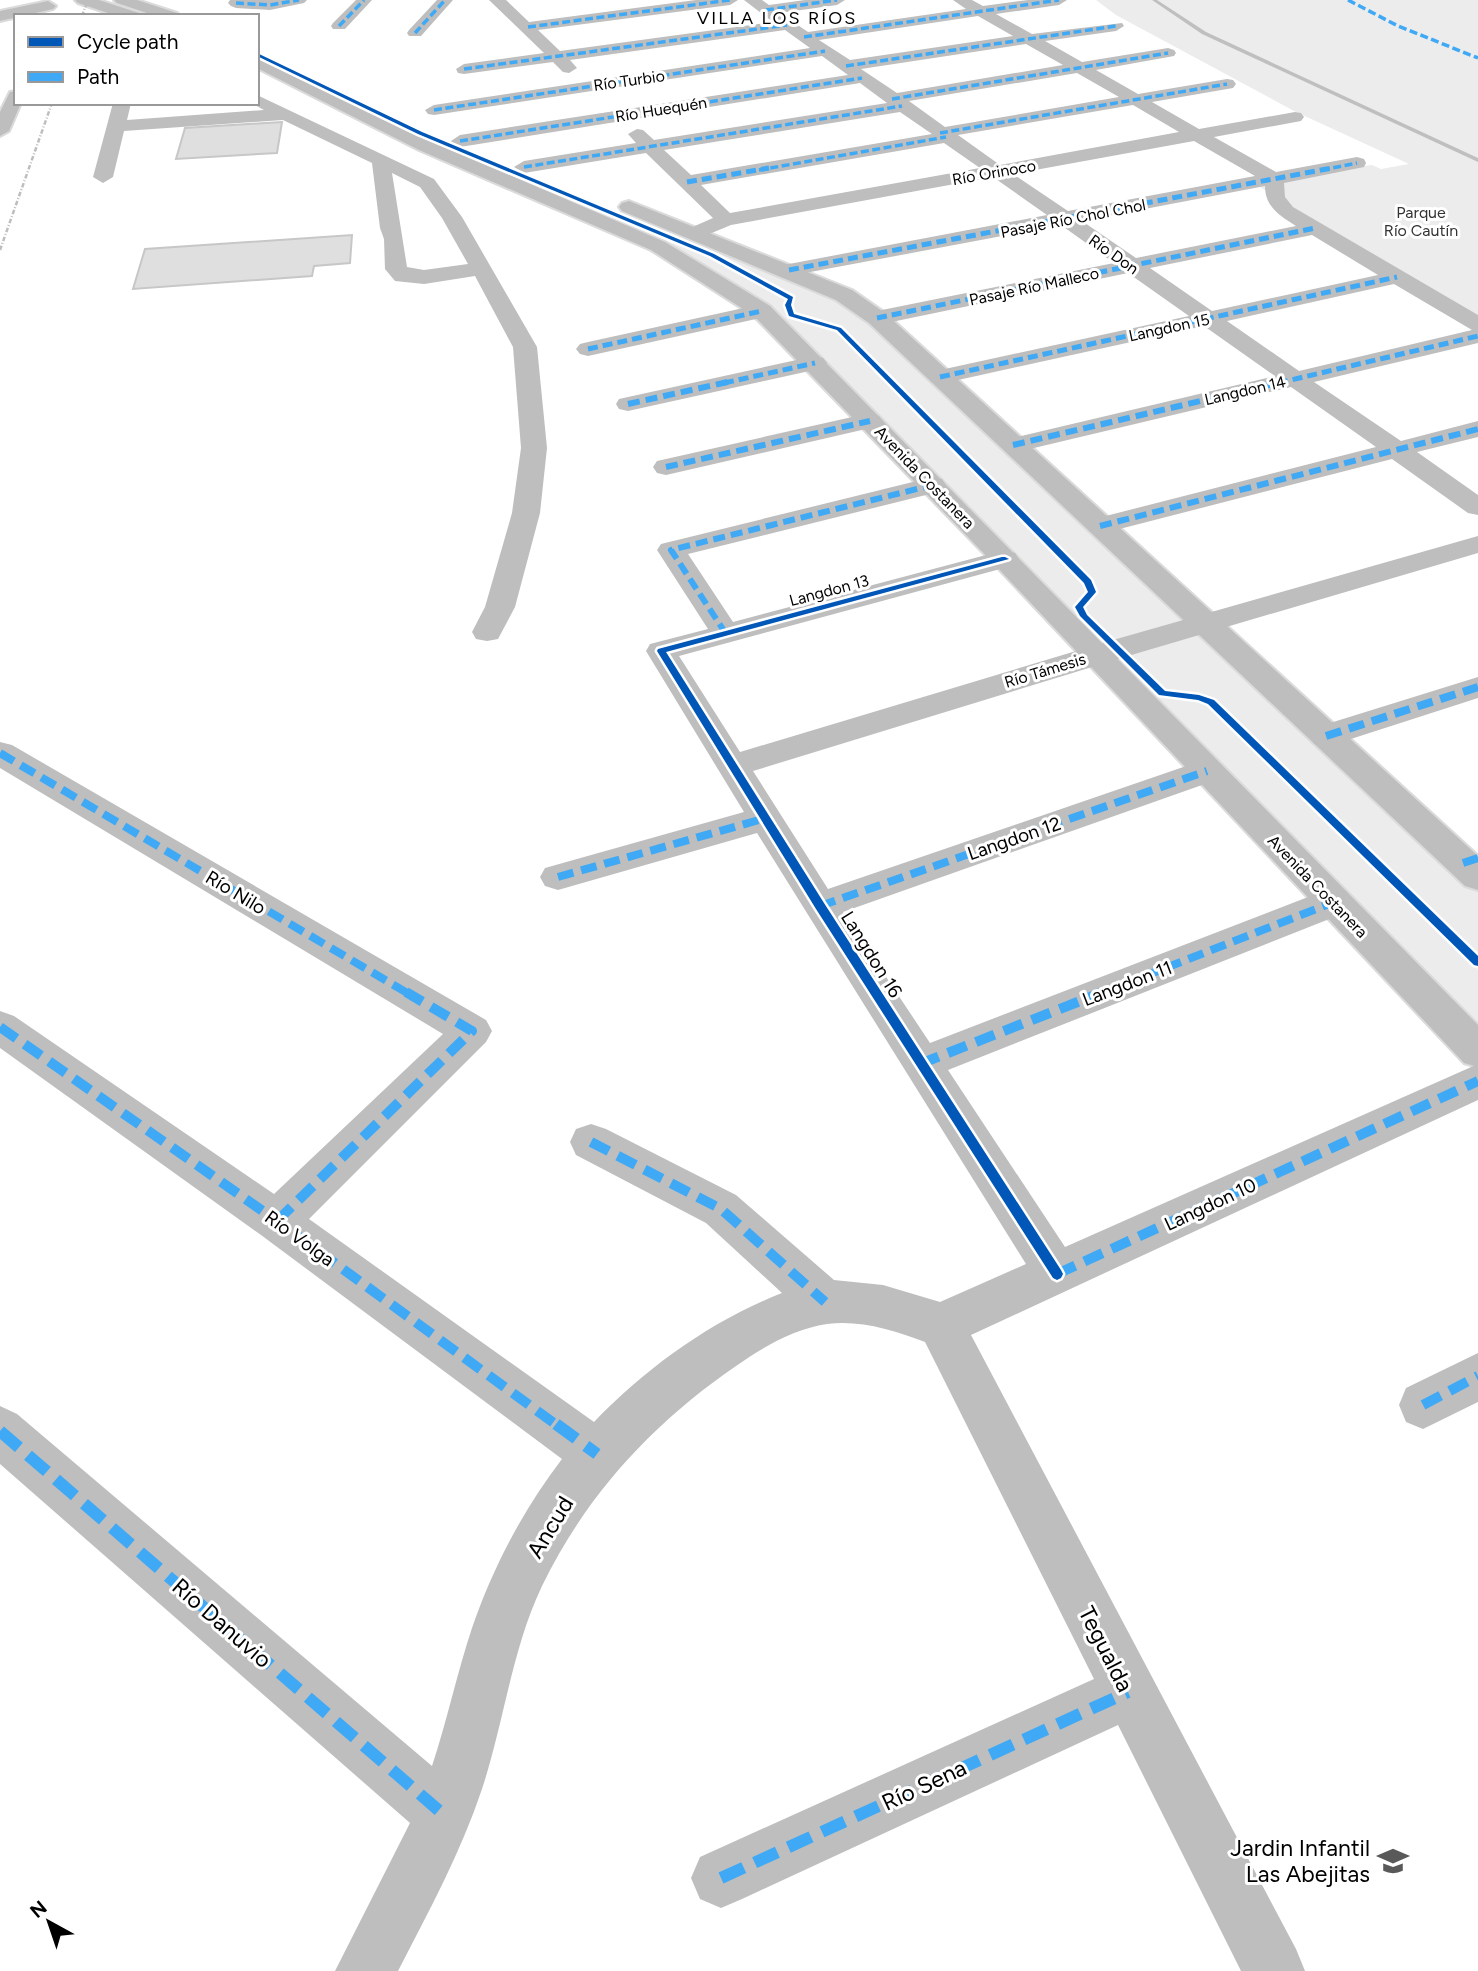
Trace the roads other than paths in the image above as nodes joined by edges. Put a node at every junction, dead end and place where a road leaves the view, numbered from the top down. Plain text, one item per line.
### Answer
1 (4, 0) edge
2 (65, 0) edge
3 (83, 0) edge
4 (122, 0) edge
5 (299, 0) edge
6 (364, 0) edge
7 (445, 0) edge
8 (497, 0) edge
9 (505, 0) edge
10 (730, 0) edge
11 (837, 0) edge
12 (961, 0) edge
13 (1059, 0) edge
14 (236, 3) dead end
15 (0, 4) edge
16 (759, 5) edge
17 (50, 9) edge
18 (981, 11) junction
19 (14, 14) edge
20 (128, 14) edge
21 (166, 14) edge
22 (787, 25) junction
23 (339, 26) dead end
24 (1116, 26) dead end
25 (528, 27) junction
26 (415, 33) dead end
27 (804, 37) junction
28 (1029, 39) junction
29 (259, 46) edge
30 (825, 51) junction
31 (1168, 53) dead end
32 (557, 56) junction
33 (259, 62) edge
34 (846, 66) junction
35 (1079, 68) junction
36 (464, 69) dead end
37 (862, 78) junction
38 (1227, 84) dead end
39 (12, 86) edge
40 (589, 86) junction
41 (1135, 100) junction
42 (259, 101) edge
43 (897, 102) junction
44 (121, 105) edge
45 (434, 110) dead end
46 (287, 114) junction
47 (619, 116) junction
48 (1295, 117) dead end
49 (2, 120) edge
50 (116, 126) junction
51 (1198, 134) junction
52 (943, 135) junction
53 (460, 141) junction
54 (650, 147) junction
55 (381, 160) junction
56 (1357, 163) dead end
57 (524, 167) junction
58 (996, 171) junction
59 (103, 177) dead end
60 (1275, 179) junction
61 (687, 182) junction
62 (1065, 219) junction
63 (726, 220) junction
64 (1315, 228) junction
65 (695, 233) junction
66 (1131, 266) junction
67 (481, 269) junction
68 (789, 270) junction
69 (1397, 277) junction
70 (869, 313) junction
71 (765, 314) junction
72 (1207, 319) junction
73 (1478, 325) edge
74 (1478, 336) edge
75 (588, 349) dead end
76 (815, 363) junction
77 (940, 377) junction
78 (1294, 379) junction
79 (628, 404) dead end
80 (870, 421) junction
81 (1478, 429) edge
82 (1013, 445) junction
83 (1396, 450) junction
84 (666, 467) dead end
85 (933, 485) junction
86 (1478, 507) edge
87 (1100, 526) junction
88 (1478, 544) edge
89 (1005, 559) junction
90 (1205, 623) junction
91 (487, 632) dead end
92 (726, 634) junction
93 (661, 651) joint
94 (1095, 655) junction
95 (1478, 687) edge
96 (1326, 736) junction
97 (0, 753) edge
98 (734, 765) junction
99 (1207, 771) junction
100 (766, 818) junction
101 (1473, 866) edge
102 (558, 877) dead end
103 (1335, 902) junction
104 (820, 906) junction
105 (0, 1027) edge
106 (1478, 1051) edge
107 (920, 1064) junction
108 (1478, 1081) edge
109 (592, 1142) dead end
110 (277, 1221) junction
111 (1057, 1273) junction
112 (825, 1302) junction
113 (941, 1325) junction
114 (1478, 1377) edge
115 (1423, 1405) dead end
116 (0, 1432) edge
117 (597, 1454) junction
118 (1128, 1692) junction
119 (444, 1815) junction
120 (721, 1878) dead end
121 (366, 1971) edge
122 (1274, 1971) edge

1 - 15 street
2 - 17 street
3 - 20 street
4 - 21 street
5 - 14 street
6 - 23 street
7 - 26 street
8 - 9 street
8 - 25 street
10 - 25 street
11 - 16 street
12 - 18 street
13 - 18 street
16 - 22 street, Río Don
17 - 19 street
18 - 27 street
18 - 28 street
22 - 27 street, Río Don
22 - 32 street
24 - 28 street
25 - 32 street
27 - 30 street, Río Don
28 - 34 street
28 - 35 street
29 - 53 street
30 - 34 street, Río Don
30 - 40 street, Río Turbio
31 - 35 street
32 - 36 street
32 - 40 street
33 - 71 street, Avenida Costanera
34 - 37 street, Río Don
35 - 41 street
35 - 43 street
37 - 43 street, Río Don
37 - 47 street, Río Huequén
38 - 41 street
39 - 49 street
40 - 45 street, Río Turbio
40 - 47 street
41 - 51 street
41 - 52 street
42 - 46 street
43 - 52 street, Río Don
43 - 54 street
44 - 50 street
46 - 50 street
46 - 55 street
47 - 53 street, Río Huequén
47 - 54 street
48 - 51 street, Río Orinoco
50 - 59 street
51 - 58 street, Río Orinoco
51 - 60 street
52 - 58 street, Río Don
52 - 61 street
53 - 57 street
54 - 57 street
54 - 61 street
55 - 67 street
55 - 67 street
56 - 60 street, Pasaje Río Chol Chol
57 - 65 street
58 - 62 street, Río Don
58 - 63 street, Río Orinoco
60 - 62 street, Pasaje Río Chol Chol
60 - 64 street
61 - 63 street
62 - 66 street, Río Don
62 - 68 street, Pasaje Río Chol Chol
63 - 65 street, Río Orinoco
64 - 66 street, Pasaje Río Malleco
64 - 69 street
65 - 68 street
66 - 70 street, Pasaje Río Malleco
66 - 72 street, Río Don
67 - 91 street
68 - 70 street
69 - 72 street, Langdon 15
69 - 73 street
70 - 71 street
70 - 77 street
71 - 75 street
71 - 76 street, Avenida Costanera
72 - 77 street, Langdon 15
72 - 78 street, Río Don
74 - 78 street, Langdon 14
76 - 79 street
76 - 80 street, Avenida Costanera
77 - 82 street
78 - 82 street, Langdon 14
78 - 83 street, Río Don
80 - 84 street
80 - 85 street, Avenida Costanera
81 - 83 street
82 - 87 street
83 - 86 street, Río Don
83 - 87 street
85 - 89 street, Avenida Costanera
85 - 92 street
87 - 90 street
88 - 90 street, Río Támesis
89 - 92 street, Langdon 13
89 - 94 street, Avenida Costanera
90 - 94 street, Río Támesis
90 - 96 street
92 - 93 street, Langdon 13
93 - 98 street, Langdon 16
94 - 98 street, Río Támesis
94 - 99 street, Avenida Costanera
95 - 96 street
96 - 101 street
97 - 110 street, Río Nilo
98 - 100 street, Langdon 16
99 - 103 street, Avenida Costanera
99 - 104 street, Langdon 12
100 - 102 street
100 - 104 street, Langdon 16
103 - 106 street, Avenida Costanera
103 - 107 street, Langdon 11
104 - 107 street, Langdon 16
105 - 110 street, Río Volga
107 - 111 street, Langdon 16
108 - 111 street, Langdon 10
109 - 112 street
110 - 117 street, Río Volga
111 - 113 street, Langdon 10
112 - 113 street, Ancud
112 - 117 street, Ancud
113 - 118 street, Tegualda
114 - 115 street
116 - 119 street, Río Danuvio
117 - 119 street, Ancud
118 - 120 street, Río Sena
118 - 122 street, Tegualda
119 - 121 street, Ancud

